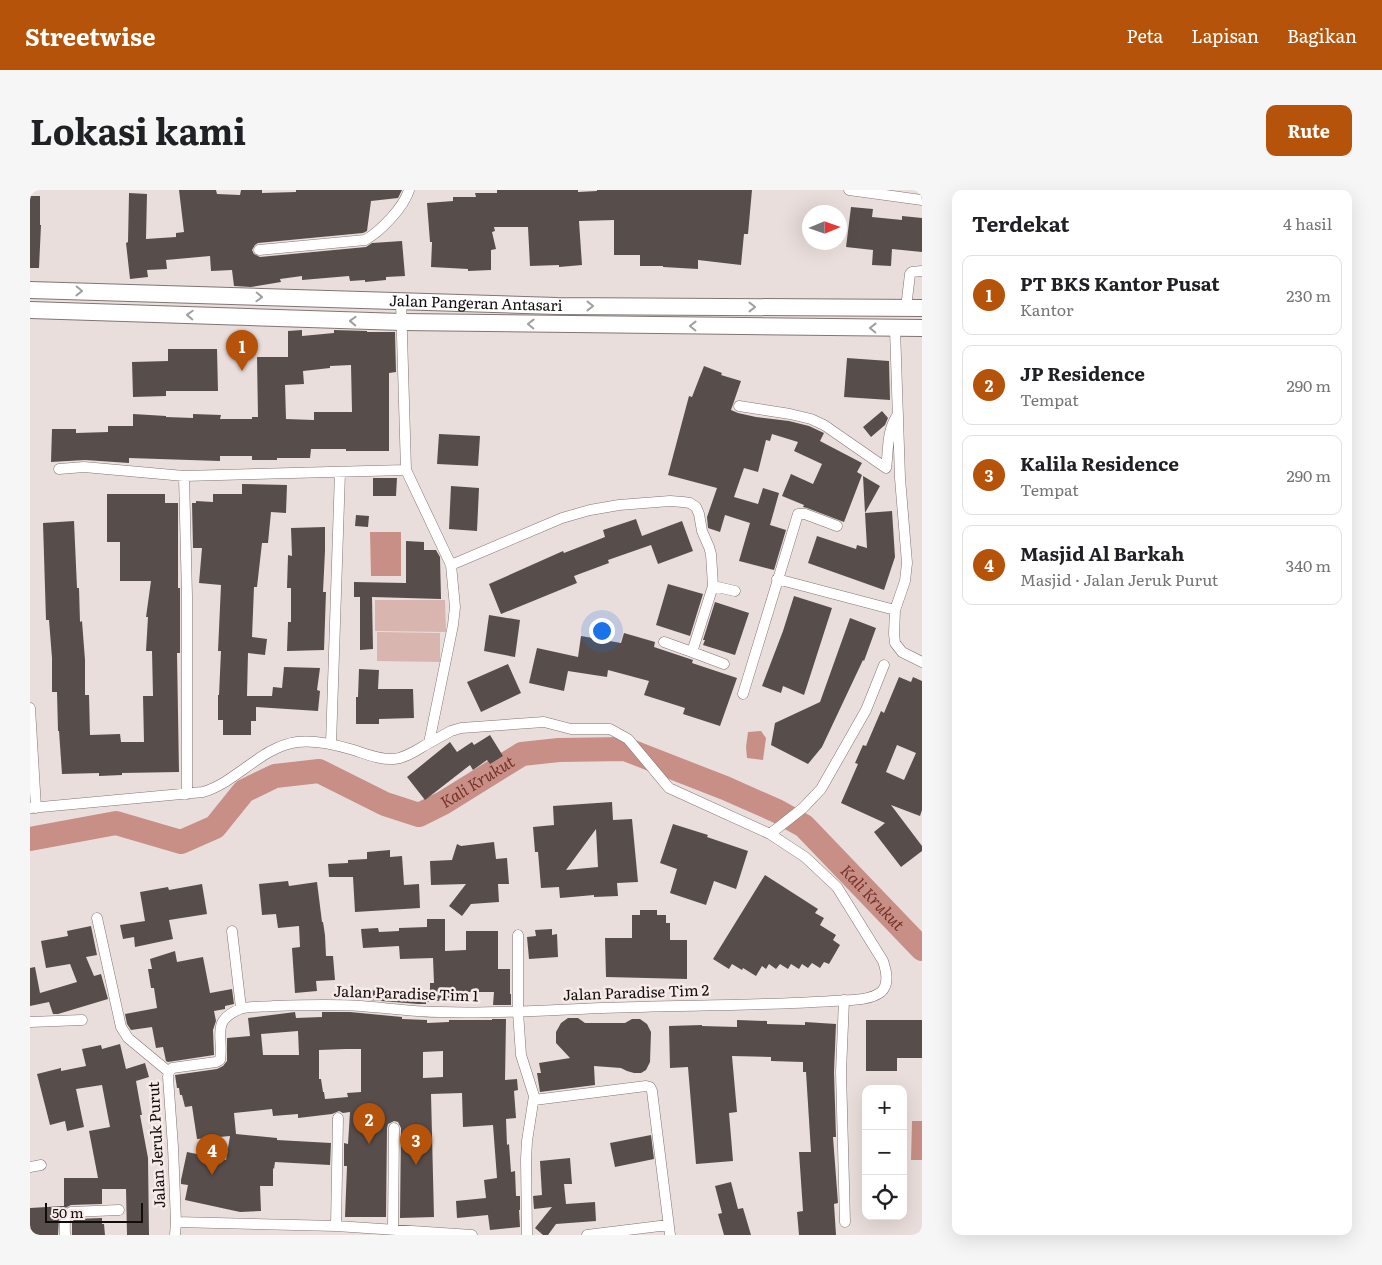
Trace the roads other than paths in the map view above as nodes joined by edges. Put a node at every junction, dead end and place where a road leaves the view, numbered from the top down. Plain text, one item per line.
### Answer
1 (409, 190) edge
2 (849, 190) edge
3 (922, 200) edge
4 (259, 250) dead end
5 (922, 271) edge
6 (30, 290) edge
7 (401, 301) junction
8 (914, 308) edge
9 (30, 310) edge
10 (402, 322) junction
11 (922, 328) edge
12 (895, 329) junction
13 (738, 406) dead end
14 (898, 413) junction
15 (59, 468) dead end
16 (406, 470) junction
17 (340, 472) junction
18 (184, 476) junction
19 (837, 526) dead end
20 (451, 566) junction
21 (777, 579) junction
22 (713, 586) junction
23 (735, 592) dead end
24 (895, 610) junction
25 (664, 642) dead end
26 (692, 652) junction
27 (922, 662) edge
28 (724, 664) dead end
29 (884, 666) dead end
30 (743, 694) dead end
31 (30, 708) edge
32 (428, 743) junction
33 (331, 744) junction
34 (187, 794) junction
35 (33, 808) edge
36 (774, 831) junction
37 (97, 918) dead end
38 (232, 930) dead end
39 (518, 935) dead end
40 (844, 1000) junction
41 (241, 1008) junction
42 (518, 1012) junction
43 (82, 1020) dead end
44 (30, 1022) edge
45 (169, 1072) junction
46 (534, 1100) junction
47 (338, 1118) dead end
48 (394, 1128) dead end
49 (41, 1165) dead end
50 (30, 1166) edge
51 (119, 1210) dead end
52 (176, 1222) junction
53 (845, 1222) dead end
54 (336, 1226) junction
55 (393, 1229) junction
56 (284, 1230) edge
57 (669, 1230) edge
58 (65, 1235) edge
59 (175, 1235) edge
60 (472, 1235) edge
61 (527, 1235) edge
62 (587, 1235) edge

1 - 4 street
2 - 3 street
5 - 8 street
6 -> 7 main road, Jalan Pangeran Antasari
7 -> 8 main road, Jalan Pangeran Antasari
7 - 10 street
10 -> 9 main road, Jalan Pangeran Antasari
12 -> 10 main road, Jalan Pangeran Antasari
10 - 16 street
11 - 12 main road, Jalan Pangeran Antasari
12 - 14 street
13 - 14 street
14 - 24 street
15 - 18 street
16 - 17 street
16 - 20 street
17 - 18 street
17 - 33 street
18 - 34 street
19 - 21 street
20 - 22 street
20 - 32 street
21 - 24 street
21 - 30 street
22 - 23 street
22 - 26 street
24 - 27 street
25 - 26 street
26 - 28 street
29 - 36 street
31 - 35 street
32 - 33 street
32 - 36 street
33 - 34 street
34 - 35 street
36 - 40 street, Jalan Paradise Tim 2
37 - 45 street
38 - 41 street
39 - 42 street
40 - 42 street, Jalan Paradise Tim 2
40 - 53 street
41 - 42 street, Jalan Paradise Tim 1
41 - 45 street, Jalan Jeruk Purut
42 - 46 street
43 - 44 street
45 - 52 street, Jalan Jeruk Purut
46 - 57 street
46 - 61 street
47 - 54 street
48 - 55 street
49 - 50 street
51 - 58 street
52 - 56 street
52 - 59 street, Jalan Jeruk Purut
54 - 55 street
54 - 56 street
55 - 60 street
57 - 62 street

